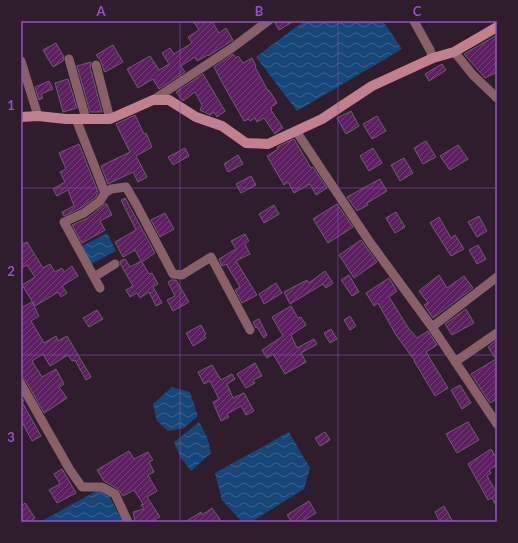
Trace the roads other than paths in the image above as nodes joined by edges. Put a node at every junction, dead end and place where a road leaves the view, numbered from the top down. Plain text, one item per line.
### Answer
1 (268, 21) edge
2 (414, 21) edge
3 (497, 27) edge
4 (456, 54) dead end
5 (433, 58) junction
6 (69, 59) dead end
7 (21, 61) edge
8 (96, 65) dead end
9 (497, 98) edge
10 (153, 100) junction
11 (38, 116) junction
12 (21, 117) edge
13 (81, 119) junction
14 (110, 119) junction
15 (296, 131) junction
16 (105, 193) junction
17 (115, 264) dead end
18 (94, 277) junction
19 (497, 277) edge
20 (100, 288) dead end
21 (432, 327) junction
22 (250, 330) dead end
23 (497, 333) edge
24 (455, 362) junction
25 (21, 384) edge
26 (497, 424) edge
27 (128, 522) edge

1 - 10 street
2 - 5 street
3 - 5 street
4 - 9 street
5 - 15 street
6 - 13 street
7 - 11 street
8 - 14 street
10 - 14 street
10 - 15 street
11 - 12 street
11 - 13 street
13 - 14 street
13 - 16 street
15 - 21 street
16 - 18 street
16 - 22 street
17 - 18 street
18 - 20 street
19 - 21 street
21 - 24 street
23 - 24 street
24 - 26 street
25 - 27 street

